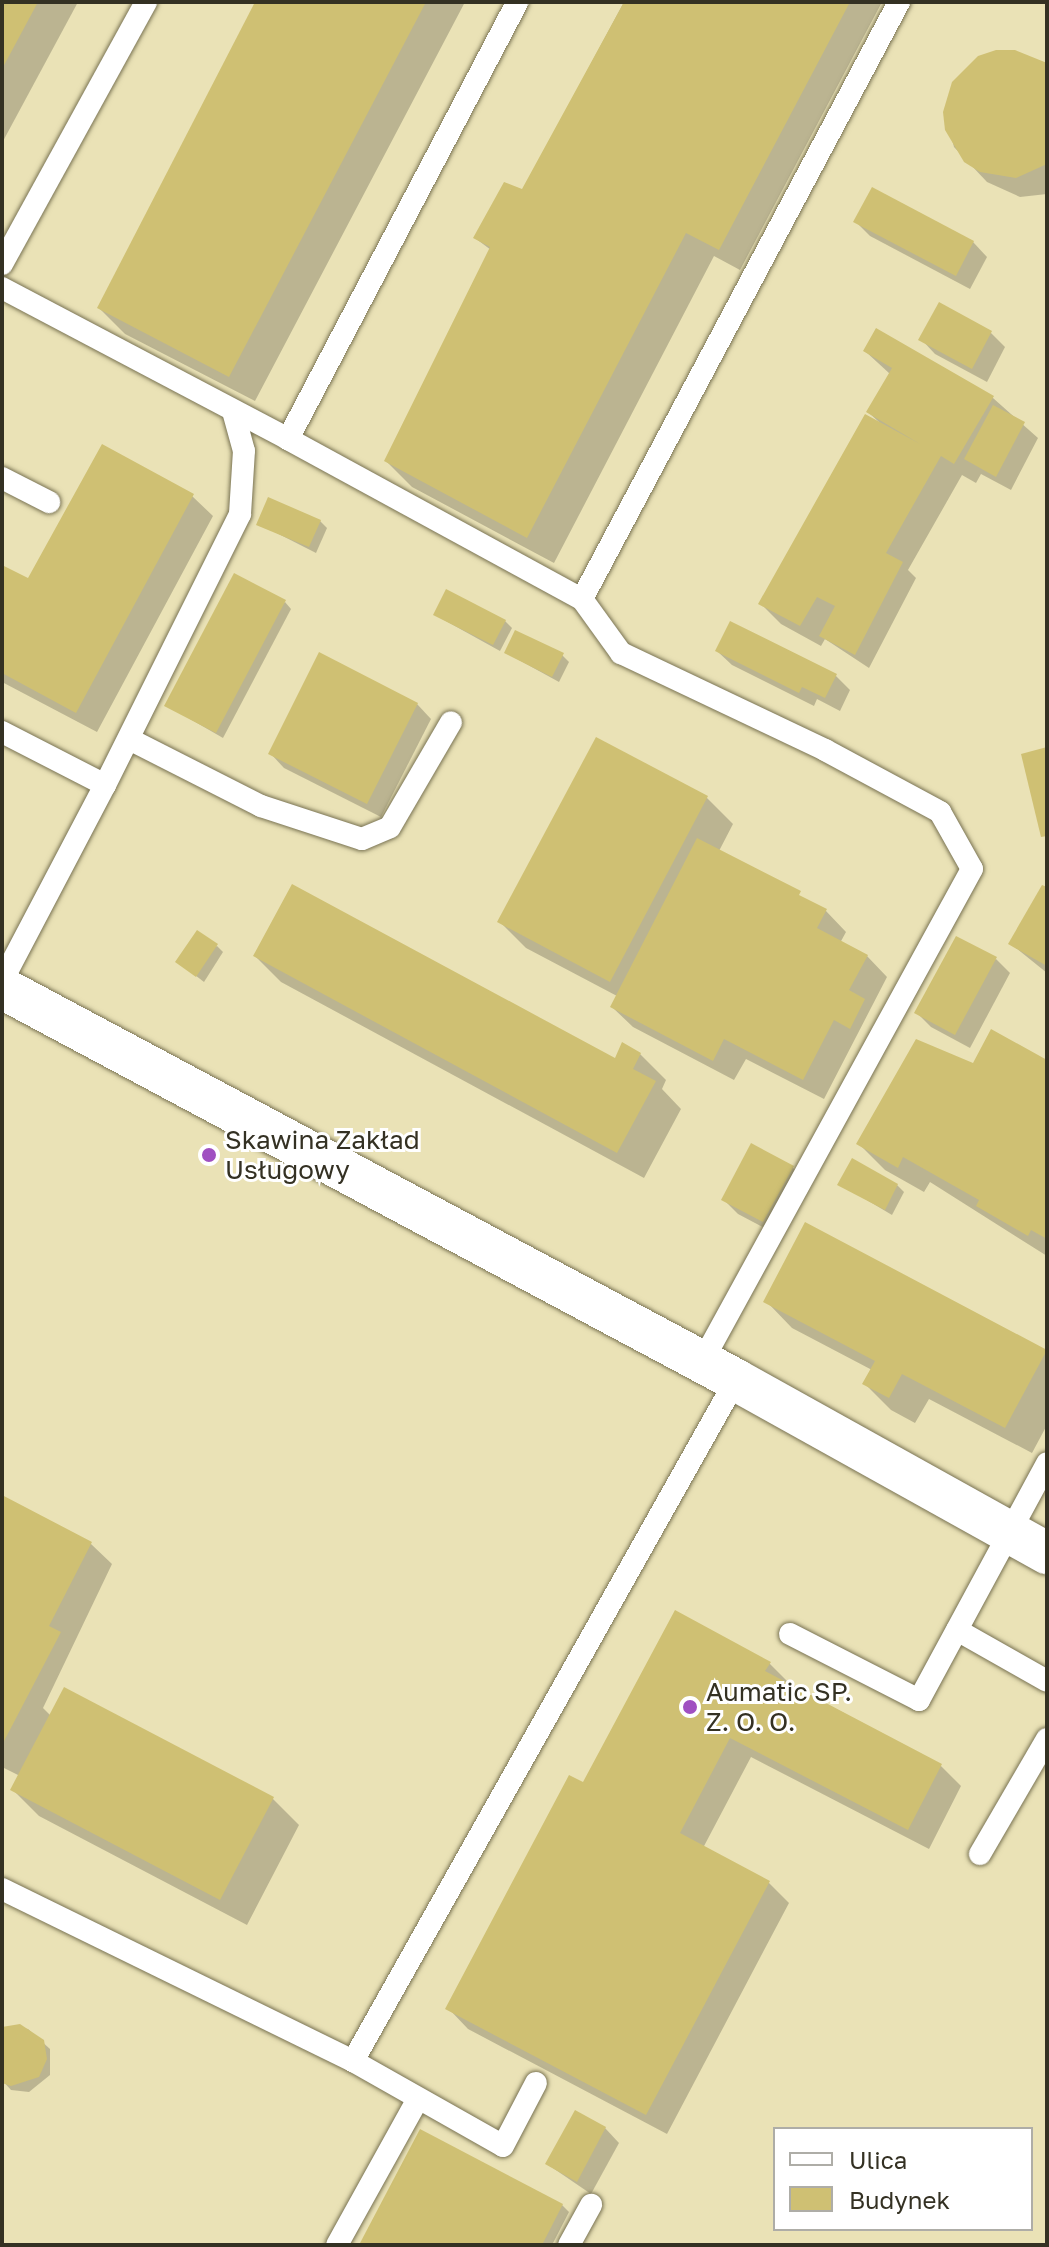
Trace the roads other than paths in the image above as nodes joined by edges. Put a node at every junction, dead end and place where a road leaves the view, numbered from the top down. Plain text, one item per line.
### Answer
1 (146, 2) edge
2 (517, 2) edge
3 (899, 2) edge
4 (2, 264) edge
5 (2, 288) edge
6 (233, 411) junction
7 (288, 439) junction
8 (2, 478) edge
9 (49, 502) dead end
10 (582, 599) junction
11 (451, 722) dead end
12 (2, 732) edge
13 (129, 739) junction
14 (105, 785) junction
15 (2, 981) edge
16 (2, 988) edge
17 (719, 1371) junction
18 (1047, 1463) edge
19 (1010, 1534) junction
20 (1047, 1553) edge
21 (957, 1630) junction
22 (790, 1634) dead end
23 (1047, 1681) edge
24 (1047, 1739) edge
25 (980, 1854) dead end
26 (2, 1889) edge
27 (353, 2061) junction
28 (536, 2083) dead end
29 (418, 2099) junction
30 (591, 2205) dead end
31 (337, 2245) edge
32 (569, 2245) edge

1 - 4 lane
2 - 7 lane
3 - 10 lane
5 - 6 lane
6 - 7 lane
6 - 13 lane
7 - 10 lane
8 - 9 lane
10 - 17 lane
11 - 13 lane
12 - 14 lane
13 - 14 lane
14 - 15 lane
16 - 17 street
17 - 19 street
17 - 27 lane
18 - 19 lane
19 - 20 street
19 - 21 lane
21 - 22 lane
21 - 23 lane
24 - 25 lane
26 - 27 lane
27 - 29 lane
28 - 29 lane
29 - 31 lane
30 - 32 lane

